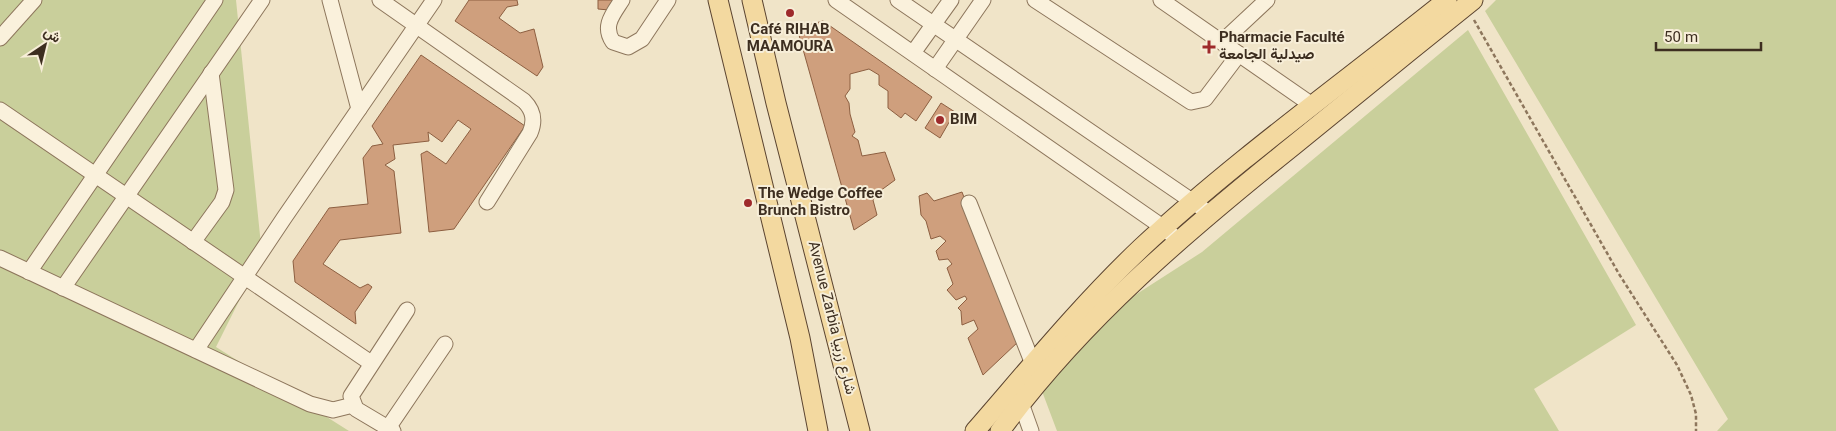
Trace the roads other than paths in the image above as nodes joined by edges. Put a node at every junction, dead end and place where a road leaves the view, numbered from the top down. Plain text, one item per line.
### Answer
1 (34, 0) edge
2 (215, 0) edge
3 (262, 0) edge
4 (330, 0) edge
5 (380, 0) edge
6 (434, 0) edge
7 (622, 0) edge
8 (668, 0) edge
9 (718, 0) edge
10 (752, 0) edge
11 (836, 0) edge
12 (898, 0) edge
13 (950, 0) edge
14 (983, 0) edge
15 (1035, 0) edge
16 (1161, 0) edge
17 (1267, 0) edge
18 (1447, 0) edge
19 (1469, 3) edge
20 (851, 5) edge
21 (933, 24) junction
22 (416, 25) junction
23 (0, 38) edge
24 (956, 39) junction
25 (1222, 42) junction
26 (913, 53) junction
27 (1239, 54) junction
28 (935, 69) junction
29 (211, 73) junction
30 (1312, 105) junction
31 (359, 109) junction
32 (0, 110) edge
33 (95, 175) junction
34 (125, 196) junction
35 (487, 202) dead end
36 (969, 203) dead end
37 (1202, 207) junction
38 (1164, 228) junction
39 (1179, 240) junction
40 (193, 242) junction
41 (0, 258) edge
42 (29, 272) junction
43 (245, 277) junction
44 (63, 288) junction
45 (407, 310) dead end
46 (445, 344) dead end
47 (196, 350) junction
48 (371, 363) junction
49 (1034, 364) junction
50 (1021, 403) junction
51 (353, 405) junction
52 (391, 429) edge
53 (818, 431) edge
54 (860, 431) edge
55 (975, 431) edge
56 (1000, 431) edge
57 (1031, 431) edge

1 - 23 street
2 - 33 street
3 - 29 street
4 - 31 street
5 - 22 street
6 - 22 street
7 - 8 street
9 - 53 main road
10 - 54 main road, Avenue Zarbia شارع زربيا
11 - 20 street
12 - 21 street
13 - 21 street
14 - 24 street
15 - 27 street
16 - 25 street
17 - 25 street
18 - 30 main road
19 - 37 main road
20 - 26 street
21 - 24 street
21 - 26 street
22 - 31 street
22 - 35 street
24 - 28 street
24 - 37 street
25 - 27 street
26 - 28 street
27 - 30 street
28 - 38 street
29 - 34 street
29 - 40 street
30 - 37 main road
31 - 43 street
32 - 33 street
33 - 34 street
33 - 42 street
34 - 40 street
34 - 44 street
36 - 49 street
37 - 38 main road
37 - 39 main road
38 - 39 street
38 - 49 main road
39 - 50 main road
40 - 43 street
41 - 42 street
42 - 44 street
43 - 47 street
43 - 48 street
44 - 47 street
45 - 48 street
46 - 52 street
47 - 51 street
48 - 51 street
49 - 55 main road
50 - 56 main road
50 - 57 street
51 - 52 street

